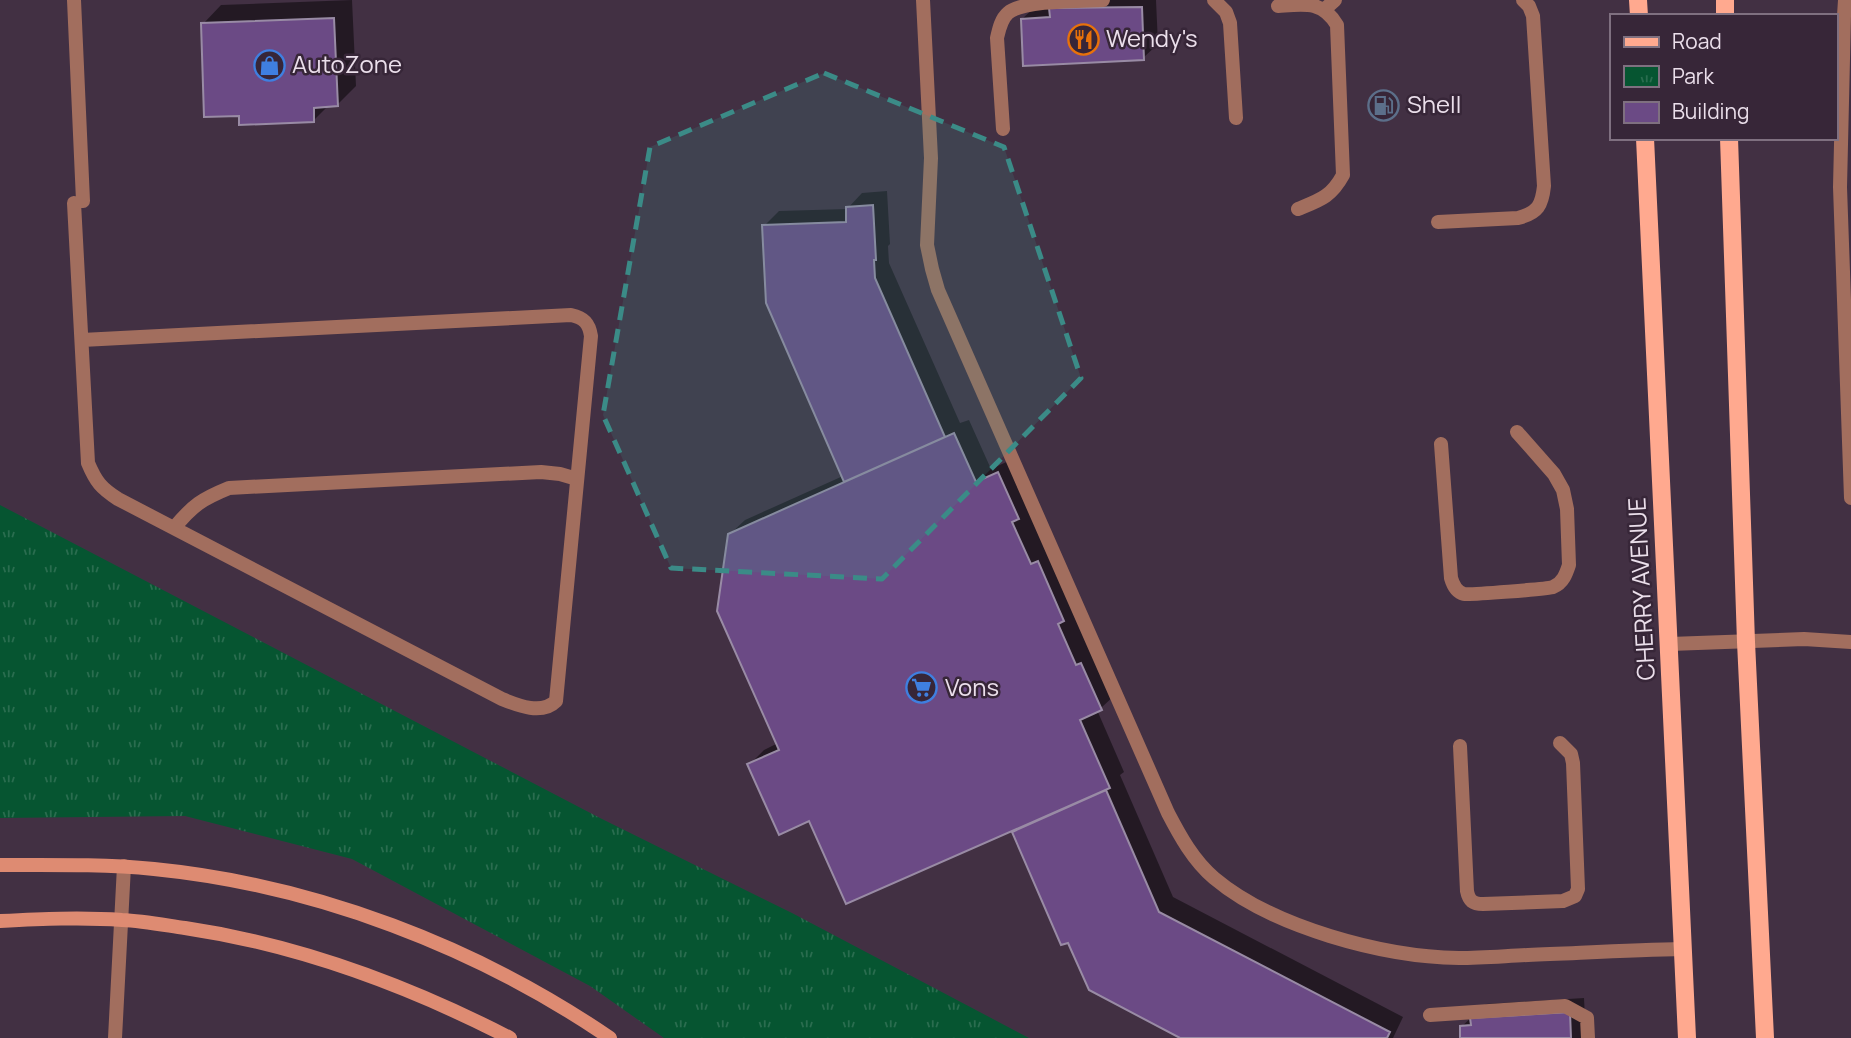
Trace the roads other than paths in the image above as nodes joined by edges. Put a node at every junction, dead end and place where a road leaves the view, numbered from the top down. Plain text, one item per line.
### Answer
1 (74, 0) edge
2 (923, 0) edge
3 (1103, 0) edge
4 (1214, 0) edge
5 (1523, 0) edge
6 (1845, 0) edge
7 (1330, 5) edge
8 (1278, 6) dead end
9 (1236, 118) dead end
10 (1003, 130) dead end
11 (1645, 140) edge
12 (1729, 140) edge
13 (1297, 208) dead end
14 (1438, 222) dead end
15 (82, 340) junction
16 (1517, 432) dead end
17 (1441, 444) dead end
18 (577, 479) junction
19 (1851, 498) edge
20 (174, 528) junction
21 (1746, 642) junction
22 (1851, 642) edge
23 (1670, 644) junction
24 (1560, 743) dead end
25 (1460, 746) dead end
26 (0, 865) edge
27 (124, 866) junction
28 (121, 920) junction
29 (0, 921) edge
30 (1683, 949) junction
31 (1430, 1014) dead end
32 (115, 1038) edge
33 (510, 1038) edge
34 (610, 1038) edge
35 (1588, 1038) edge
36 (1687, 1038) edge
37 (1765, 1038) edge

1 - 15 street
2 - 30 street
3 - 10 street
4 - 9 street
5 - 14 street
6 - 19 street
7 - 8 street
7 - 13 street
11 - 23 main road, CHERRY AVENUE
12 - 21 main road
15 - 18 street
15 - 20 street
16 - 17 street
18 - 20 street
18 - 20 street
21 - 22 street
21 - 23 street
21 - 37 main road
23 - 30 main road, CHERRY AVENUE
24 - 25 street
26 - 27 street
27 - 28 street
27 - 34 street
28 - 29 street
28 - 32 street
28 - 33 street
30 - 36 main road, CHERRY AVENUE
31 - 35 street

